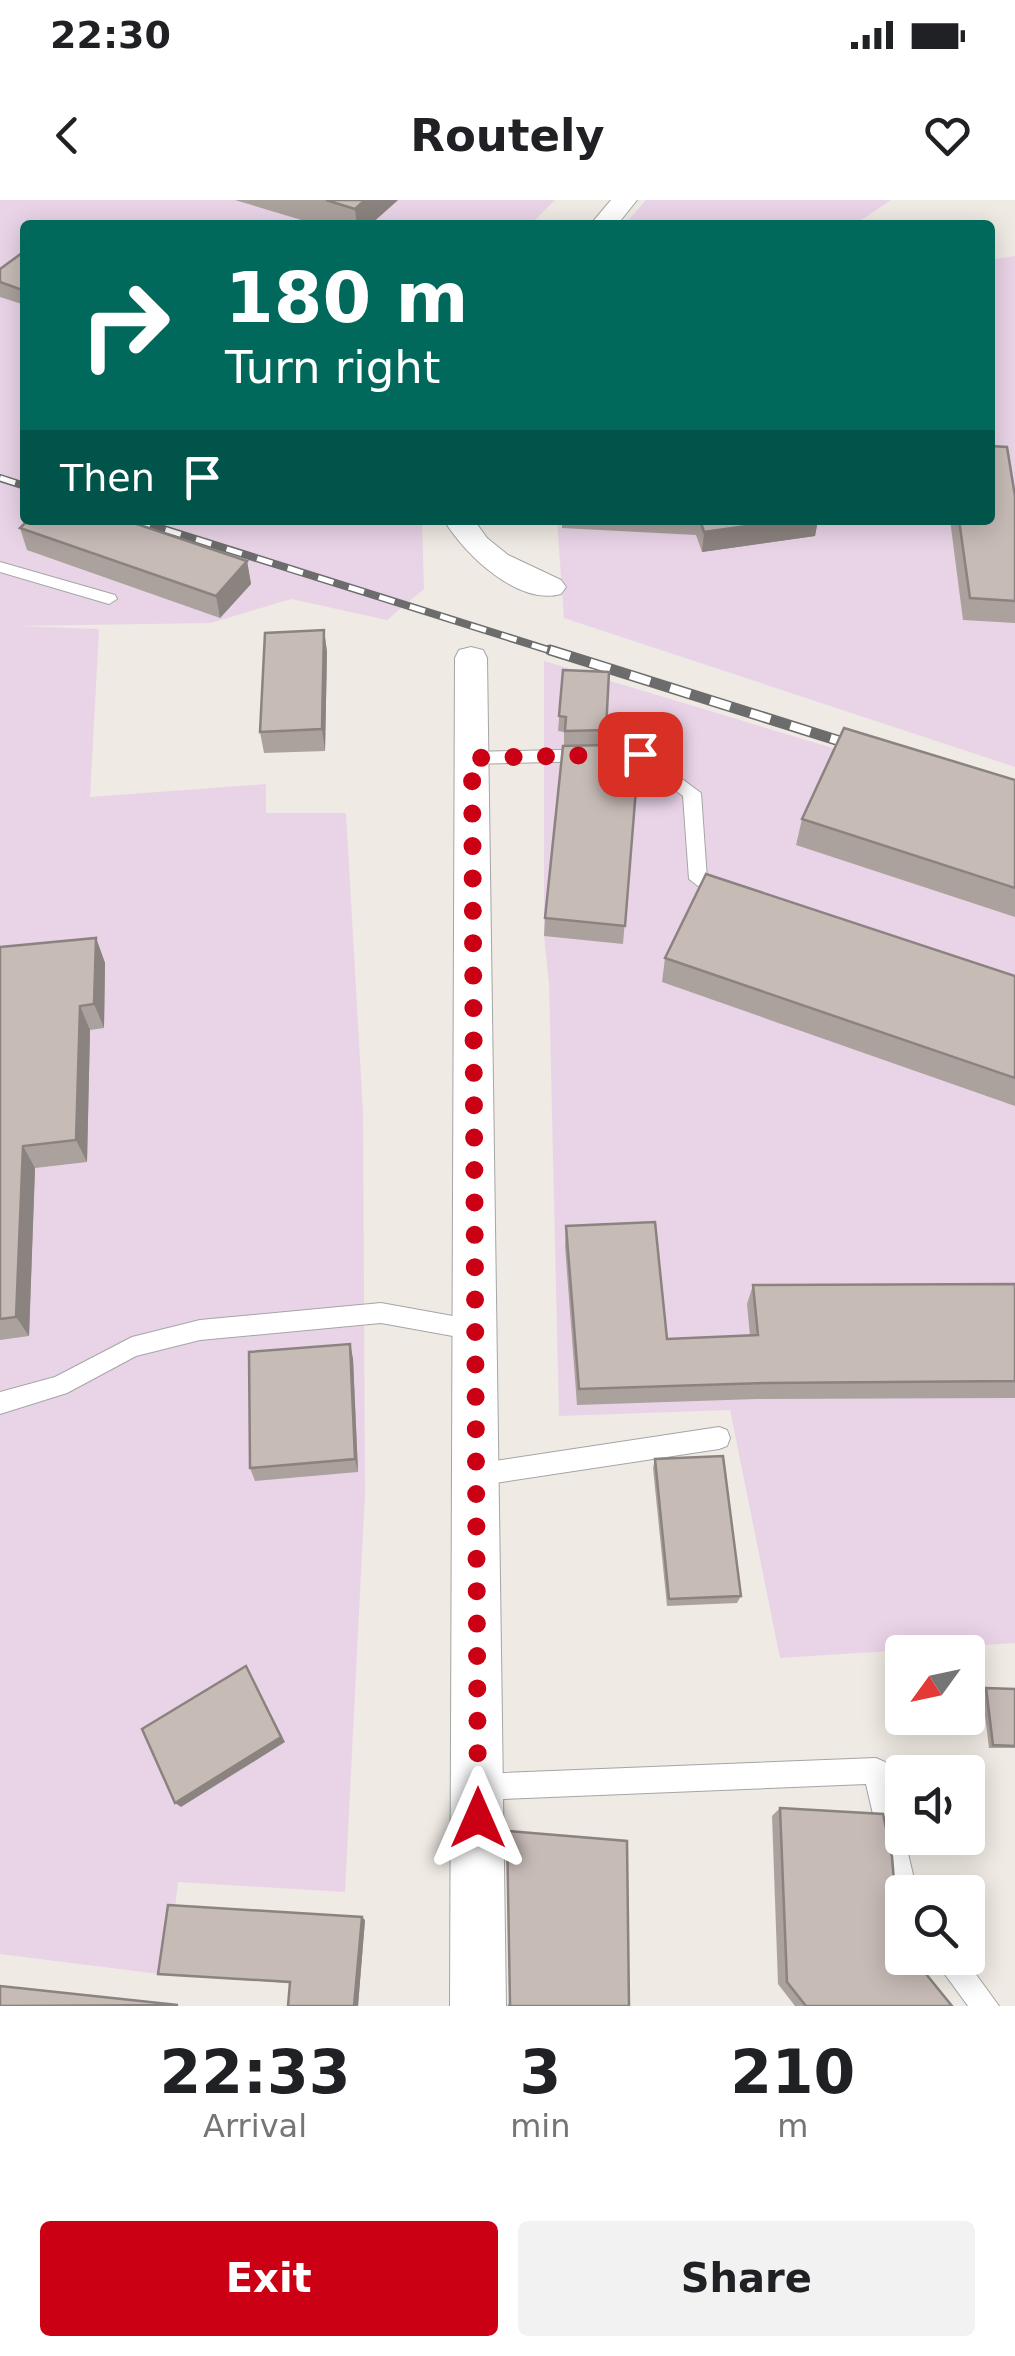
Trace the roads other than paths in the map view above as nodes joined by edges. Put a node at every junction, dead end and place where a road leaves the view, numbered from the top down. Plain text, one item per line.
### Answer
1 (626, 200) edge
2 (608, 220) edge
3 (462, 525) edge
4 (0, 567) edge
5 (550, 587) dead end
6 (109, 599) dead end
7 (471, 658) dead end
8 (472, 758) junction
9 (698, 879) edge
10 (475, 1330) junction
11 (0, 1403) edge
12 (718, 1438) dead end
13 (475, 1475) junction
14 (478, 1788) junction
15 (900, 1875) edge
16 (961, 1975) edge
17 (478, 2006) edge
18 (986, 2006) edge

1 - 2 street
3 - 5 street
4 - 6 lane
7 - 8 street
8 - 9 lane
8 - 10 street
10 - 11 lane
10 - 13 street
12 - 13 lane
13 - 14 street
14 - 15 lane
14 - 17 street
16 - 18 lane

